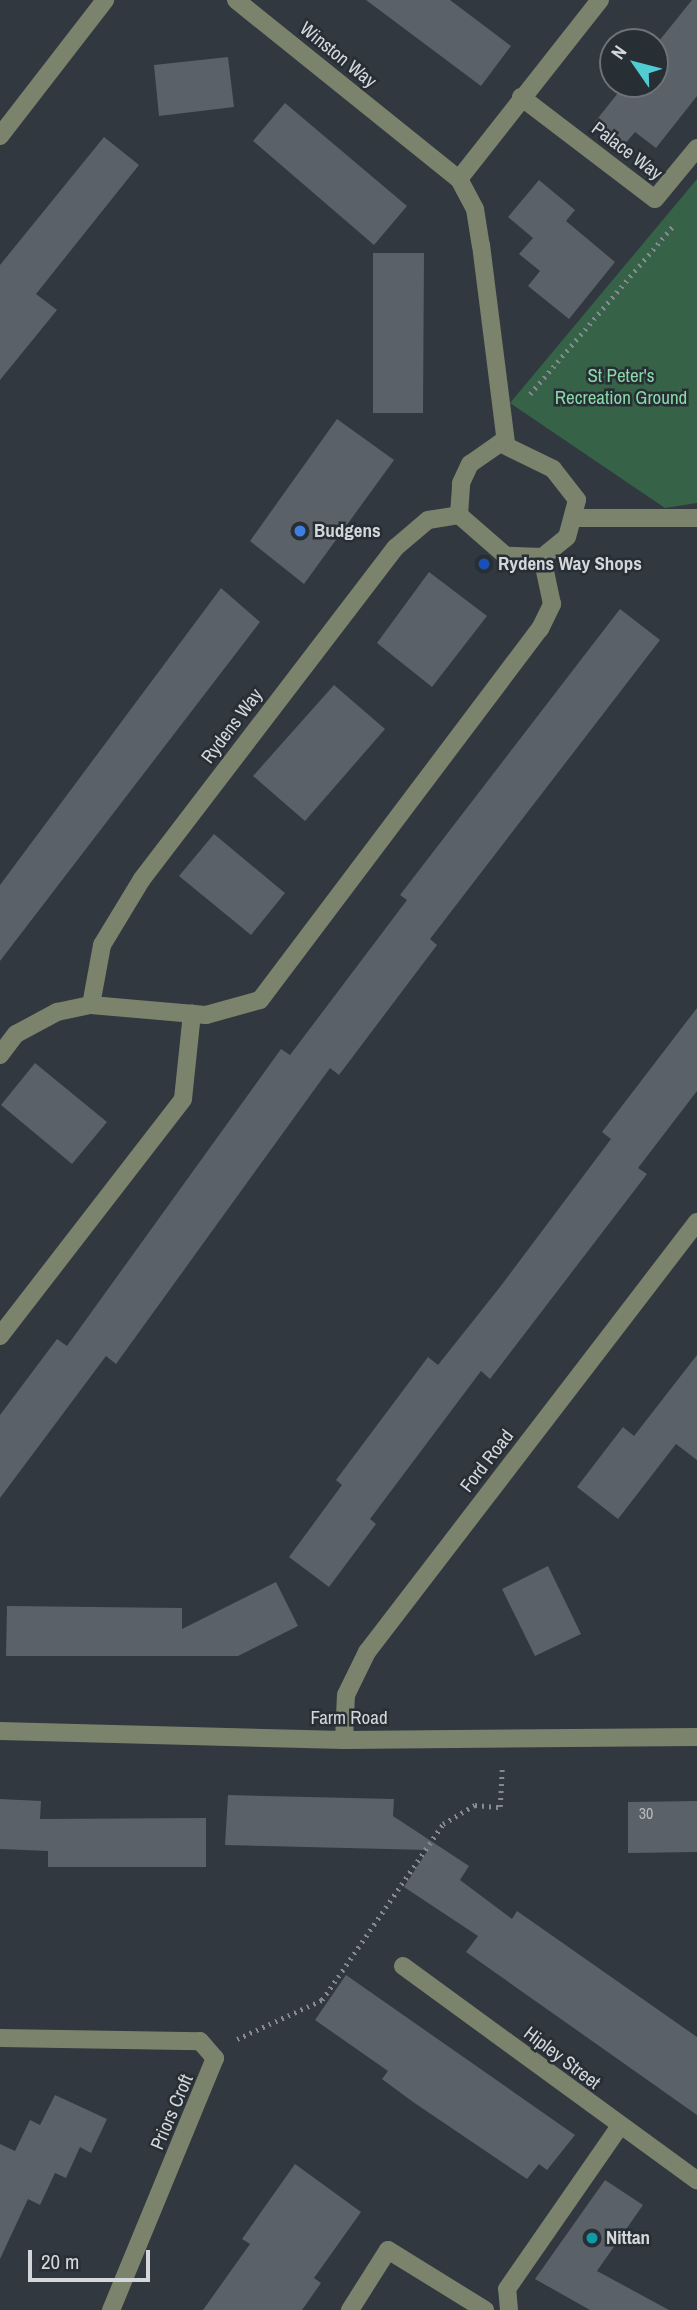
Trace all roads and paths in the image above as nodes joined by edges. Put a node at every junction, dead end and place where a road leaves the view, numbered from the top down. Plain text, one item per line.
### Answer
1 (105, 0) edge
2 (236, 0) edge
3 (600, 0) edge
4 (521, 97) junction
5 (0, 136) edge
6 (697, 148) edge
7 (459, 179) junction
8 (677, 221) dead end
9 (529, 395) dead end
10 (506, 442) junction
11 (459, 515) junction
12 (576, 518) junction
13 (697, 518) edge
14 (542, 557) junction
15 (91, 1005) junction
16 (192, 1013) junction
17 (0, 1055) edge
18 (697, 1222) edge
19 (0, 1336) edge
20 (0, 1731) edge
21 (697, 1737) edge
22 (344, 1740) junction
23 (502, 1761) dead end
24 (403, 1966) dead end
25 (0, 2038) edge
26 (211, 2051) junction
27 (619, 2127) junction
28 (697, 2180) edge
29 (111, 2310) edge
30 (350, 2310) edge
31 (485, 2310) edge
32 (509, 2310) edge

1 - 5 street
2 - 7 street, Winston Way
3 - 4 street
4 - 6 street, Palace Way
4 - 7 street
7 - 10 street
8 - 9 path
10 - 11 street
10 - 12 street
11 - 14 street
11 - 15 street, Rydens Way
12 - 13 street
12 - 14 street
14 - 16 street
15 - 16 street
15 - 17 street
16 - 19 street
18 - 22 street, Ford Road
20 - 22 street, Farm Road
21 - 22 street, Farm Road
23 - 26 path
24 - 27 street, Hipley Street
25 - 26 street
26 - 29 street, Priors Croft
27 - 28 street, Hipley Street
27 - 32 street
30 - 31 street

